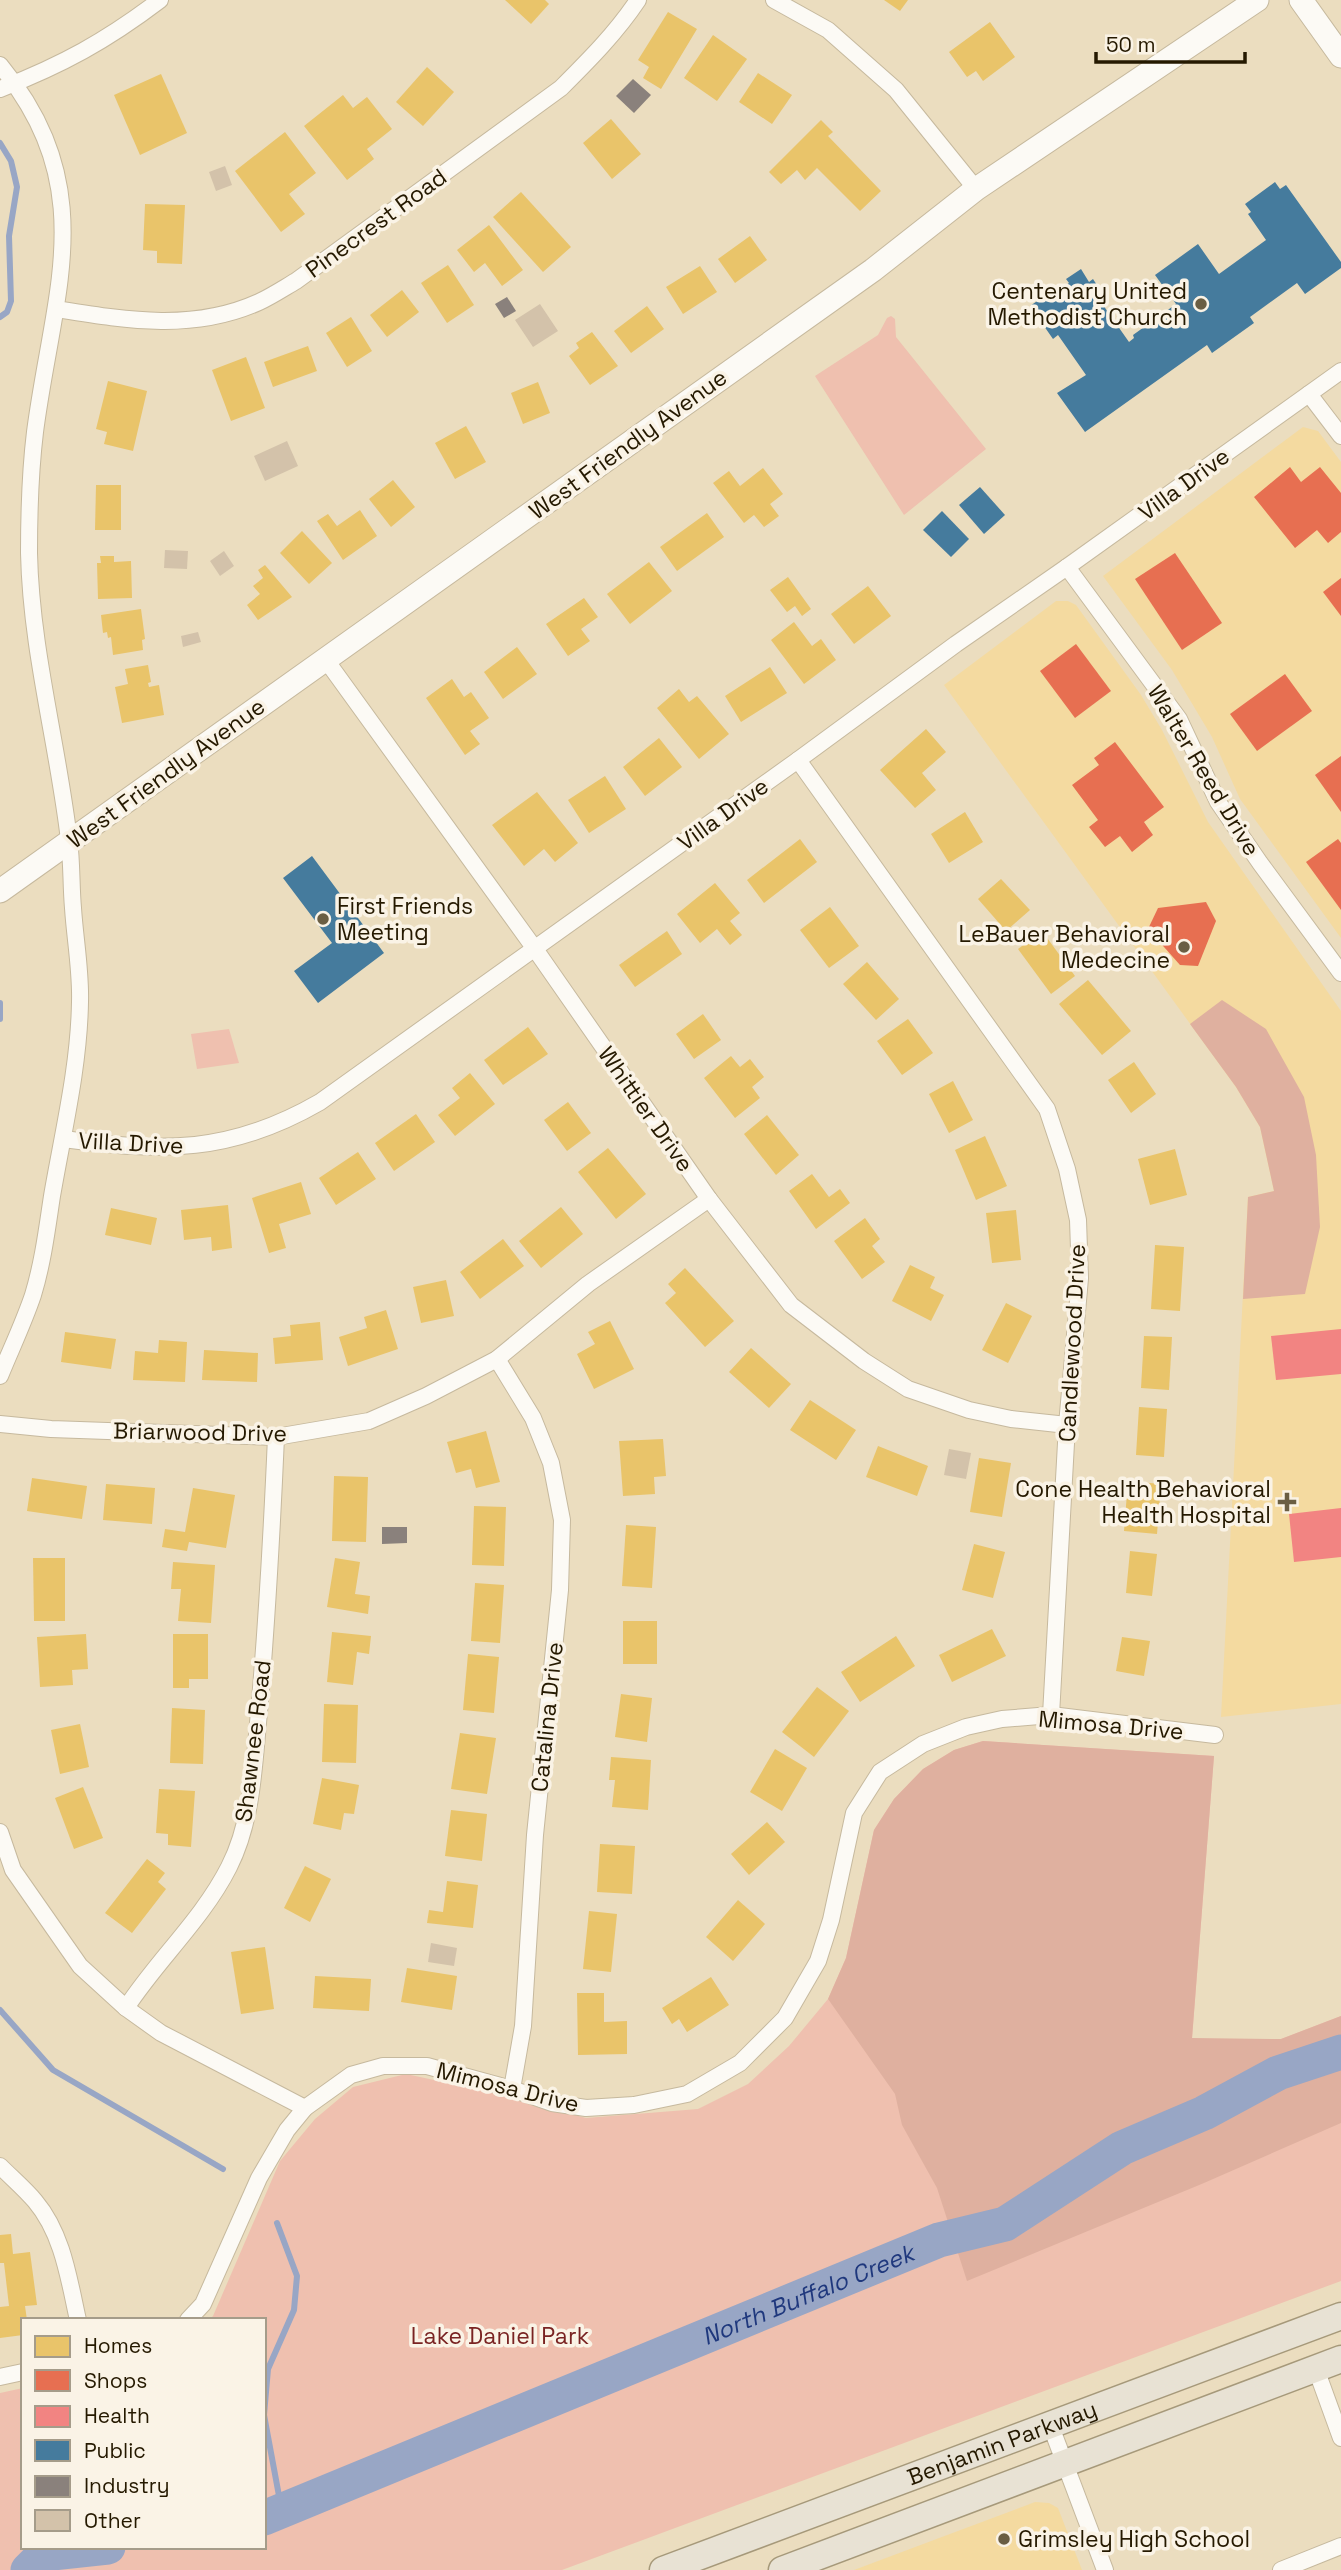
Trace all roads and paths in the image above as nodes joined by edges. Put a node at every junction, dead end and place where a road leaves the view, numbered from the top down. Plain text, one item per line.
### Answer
1 (160, 0) edge
2 (638, 0) edge
3 (774, 0) edge
4 (1257, 0) edge
5 (1301, 0) edge
6 (1341, 56) edge
7 (0, 65) edge
8 (7, 86) edge
9 (976, 189) junction
10 (56, 309) junction
11 (1341, 371) edge
12 (1309, 394) junction
13 (1341, 436) edge
14 (1068, 567) junction
15 (326, 660) junction
16 (798, 760) junction
17 (69, 843) junction
18 (0, 891) edge
19 (535, 949) junction
20 (1341, 973) edge
21 (63, 1139) junction
22 (709, 1199) junction
23 (497, 1359) junction
24 (0, 1376) edge
25 (0, 1424) edge
26 (1067, 1425) junction
27 (276, 1437) junction
28 (1051, 1715) junction
29 (1215, 1735) dead end
30 (0, 1832) edge
31 (125, 2008) junction
32 (512, 2089) junction
33 (305, 2108) junction
34 (0, 2166) edge
35 (1341, 2316) edge
36 (78, 2318) edge
37 (190, 2318) edge
38 (1341, 2359) edge
39 (1316, 2369) junction
40 (21, 2372) edge
41 (0, 2377) edge
42 (1050, 2424) junction
43 (1341, 2438) edge
44 (1066, 2463) junction
45 (1341, 2546) edge
46 (663, 2570) edge
47 (782, 2570) edge
48 (1105, 2570) edge
49 (1281, 2570) edge

1 - 8 street
2 - 10 street, Pinecrest Road
3 - 9 street
4 - 9 main road, West Friendly Avenue
5 - 6 main road
7 - 8 street
8 - 10 street
9 - 15 main road, West Friendly Avenue
10 - 17 street
11 - 12 street, Villa Drive
12 - 13 street
12 - 14 street, Villa Drive
14 - 16 street, Villa Drive
14 - 20 street, Walter Reed Drive
15 - 17 main road, West Friendly Avenue
15 - 19 street, Whittier Drive
16 - 19 street, Villa Drive
16 - 26 street, Candlewood Drive
17 - 18 main road, West Friendly Avenue
17 - 21 street
19 - 21 street, Villa Drive
19 - 22 street, Whittier Drive
21 - 24 street
22 - 23 street, Briarwood Drive
22 - 26 street, Whittier Drive
23 - 27 street, Briarwood Drive
23 - 32 street, Catalina Drive
25 - 27 street, Briarwood Drive
26 - 28 street, Candlewood Drive
27 - 31 street, Shawnee Road
28 - 29 street, Mimosa Drive
28 - 32 street, Mimosa Drive
30 - 31 street
31 - 33 street
32 - 33 street, Mimosa Drive
33 - 37 street, Mimosa Drive
34 - 36 street
35 - 42 main road, Benjamin Parkway
38 - 39 main road, Benjamin Parkway
39 - 43 street
39 - 44 main road, Benjamin Parkway
40 - 41 street
42 - 44 street
42 - 46 main road, Benjamin Parkway
44 - 47 main road, Benjamin Parkway
44 - 48 street
45 - 49 street

